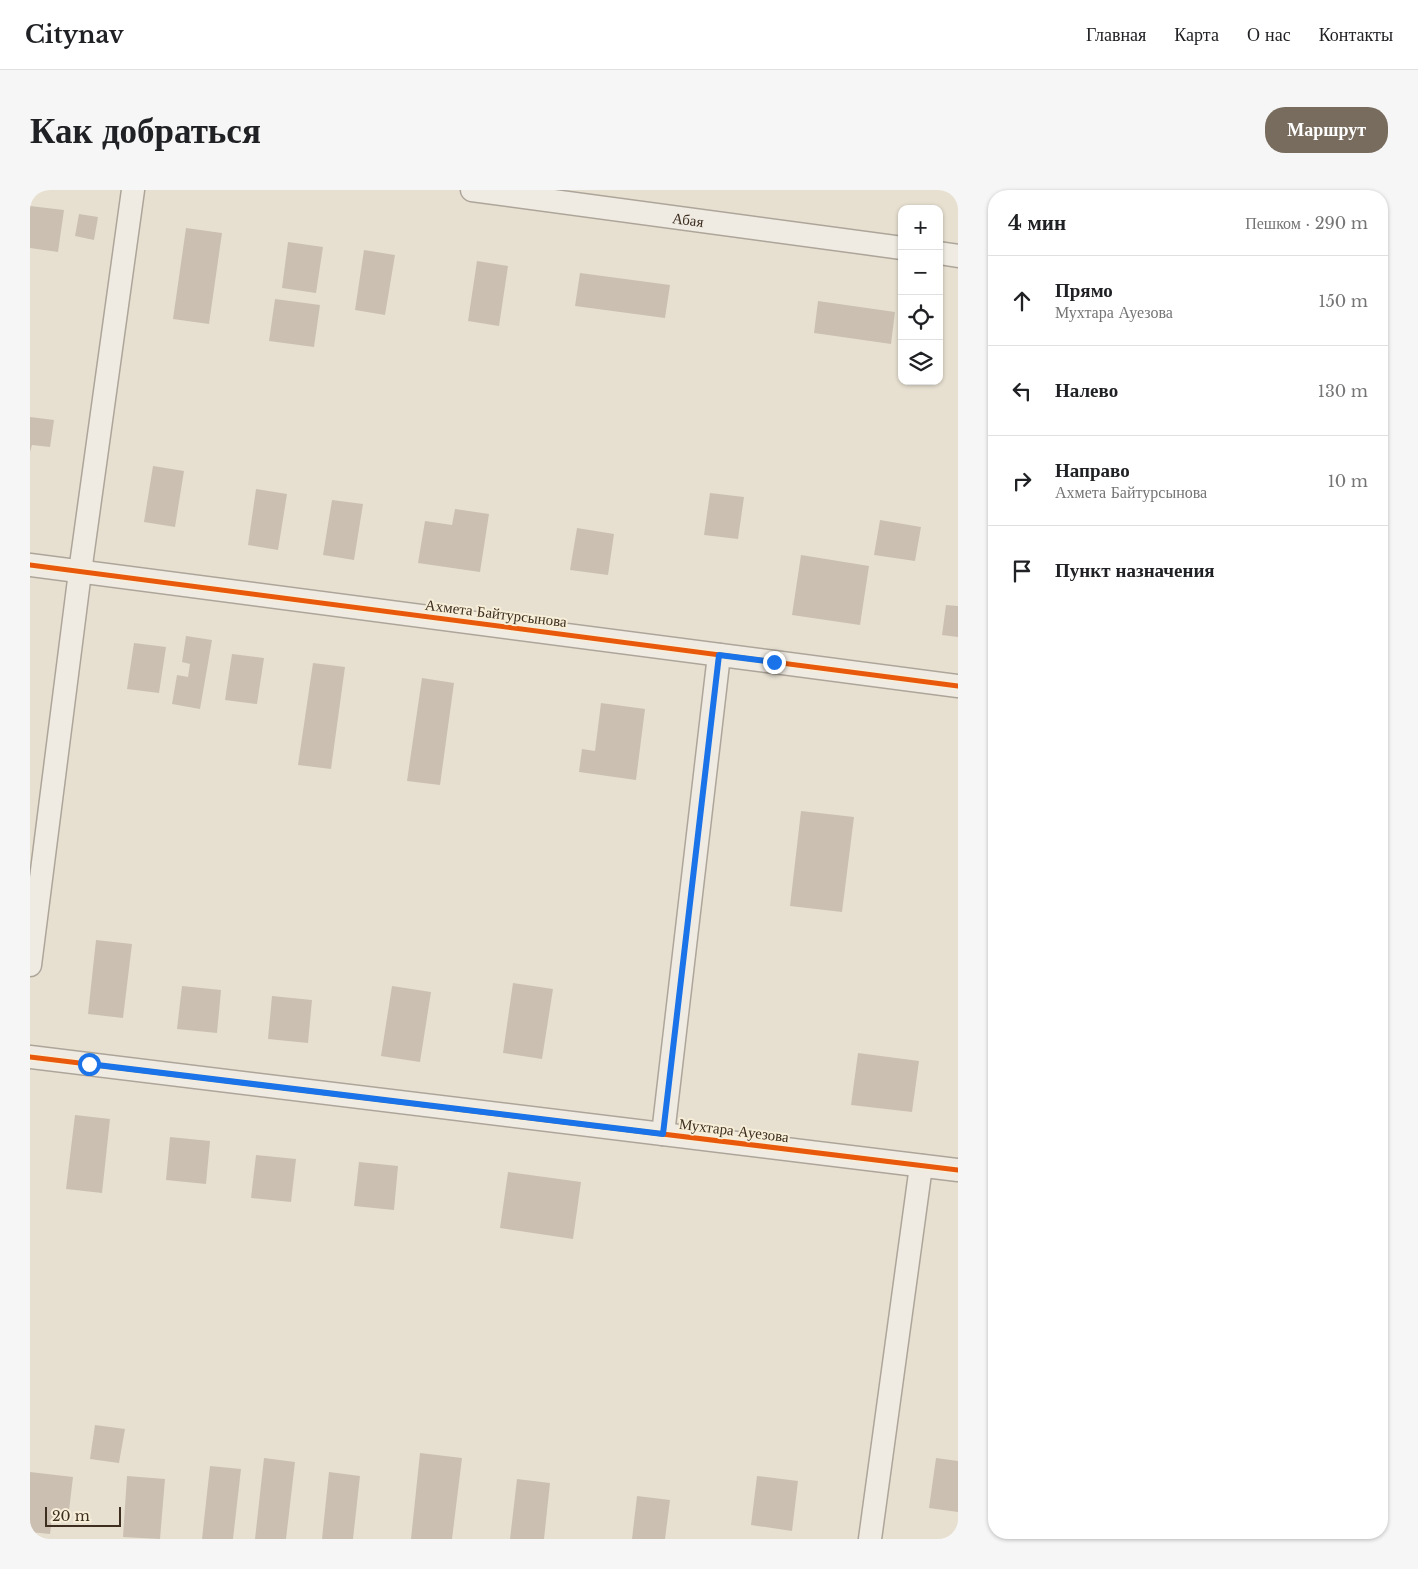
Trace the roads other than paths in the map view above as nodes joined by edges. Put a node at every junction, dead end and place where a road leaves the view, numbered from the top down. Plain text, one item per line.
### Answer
1 (133, 190) edge
2 (472, 190) edge
3 (898, 247) edge
4 (943, 254) edge
5 (958, 256) edge
6 (30, 565) edge
7 (80, 572) junction
8 (719, 655) junction
9 (958, 686) edge
10 (30, 966) edge
11 (30, 1057) edge
12 (663, 1134) junction
13 (921, 1166) junction
14 (958, 1170) edge
15 (870, 1539) edge

1 - 7 street
2 - 3 street, Абая
4 - 5 street
6 - 7 street, Ахмета Байтурсынова
7 - 8 street, Ахмета Байтурсынова
7 - 10 street
8 - 9 street, Ахмета Байтурсынова
8 - 12 street
11 - 12 street, Мухтара Ауезова
12 - 13 street, Мухтара Ауезова
13 - 14 street, Мухтара Ауезова
13 - 15 street

